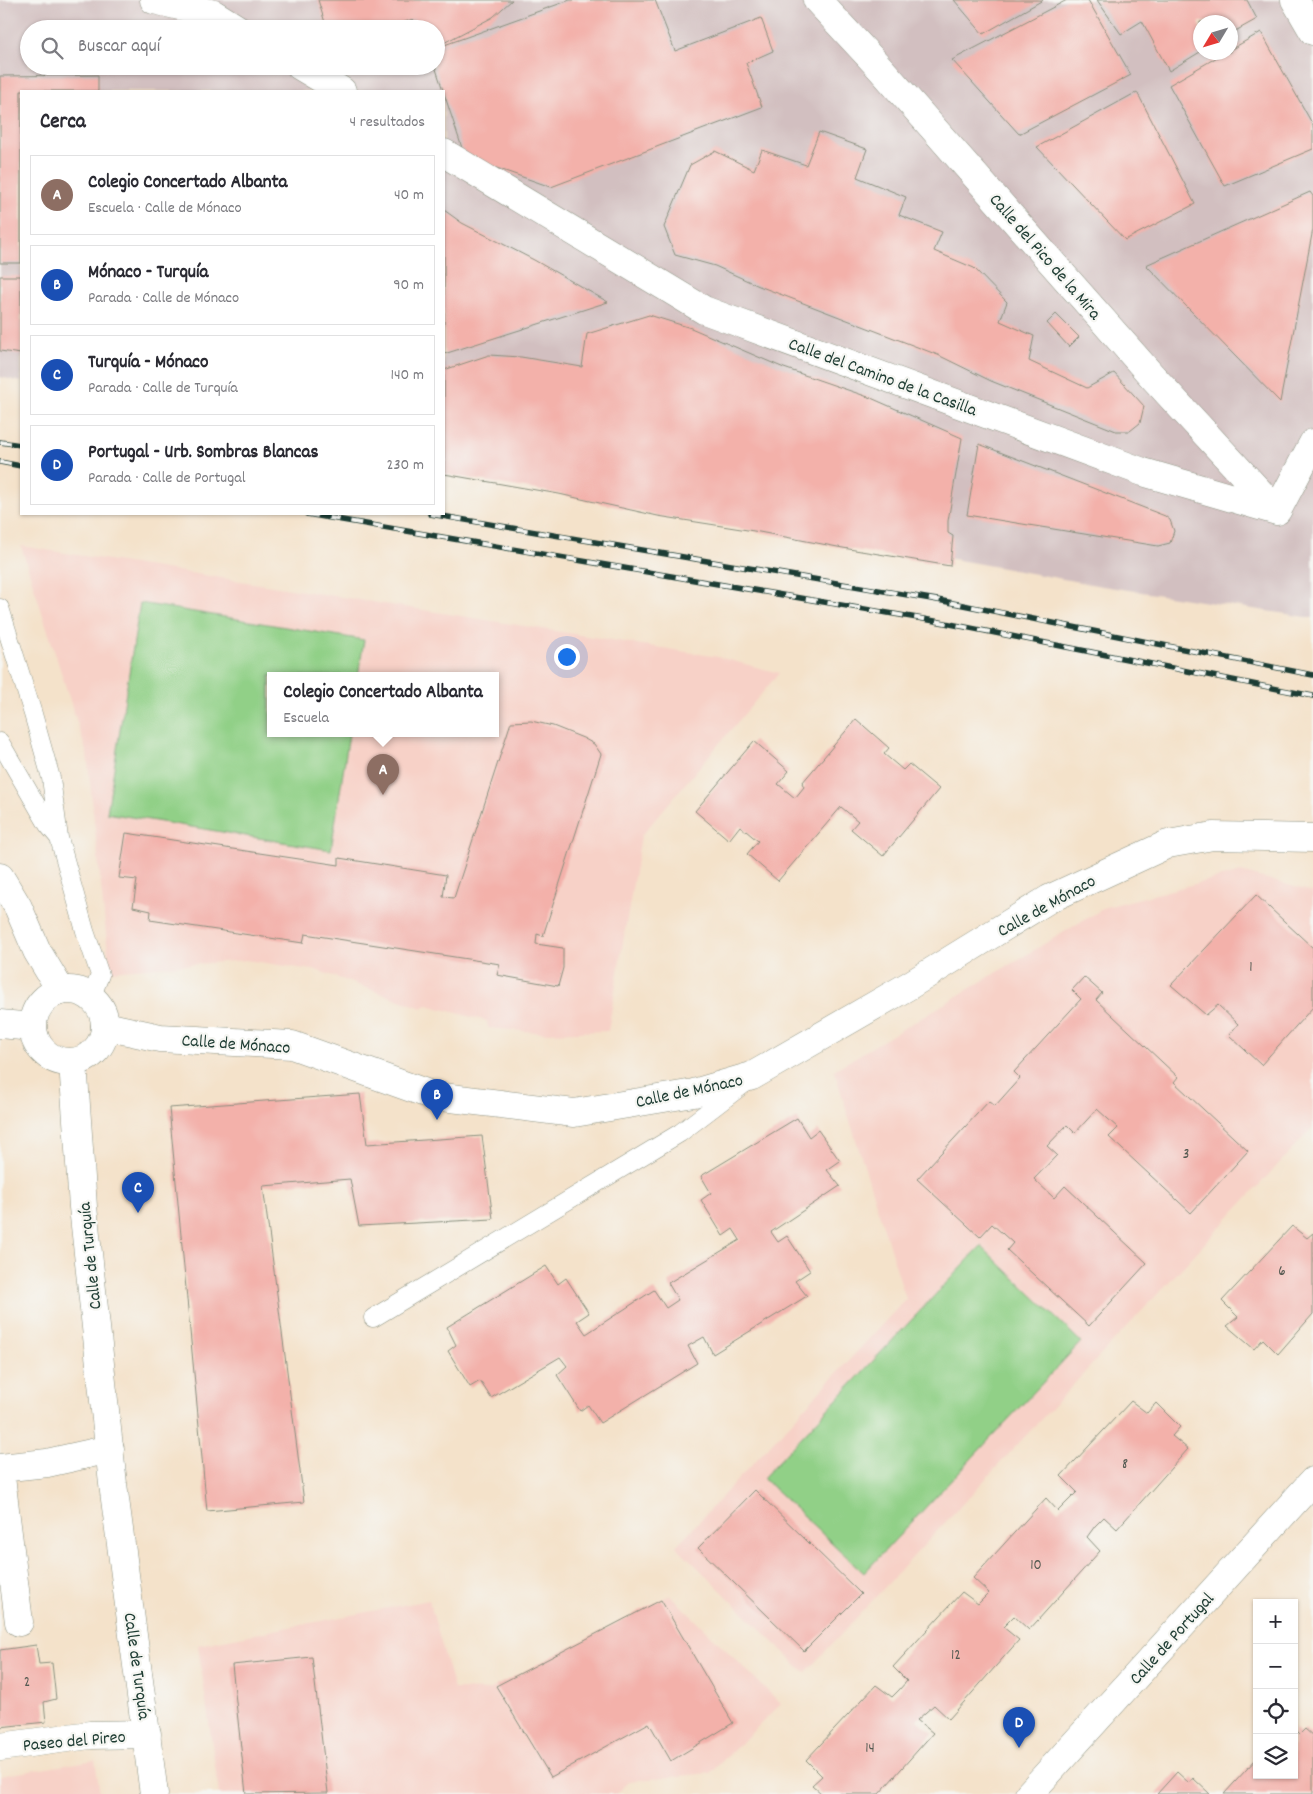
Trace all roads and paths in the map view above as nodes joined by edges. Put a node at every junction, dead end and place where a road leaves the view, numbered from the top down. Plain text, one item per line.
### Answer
1 (154, 0) edge
2 (817, 0) edge
3 (1295, 0) edge
4 (224, 20) edge
5 (1313, 31) edge
6 (315, 75) edge
7 (340, 90) edge
8 (445, 154) edge
9 (1313, 443) edge
10 (1277, 511) junction
11 (0, 608) edge
12 (0, 742) edge
13 (59, 838) junction
14 (1313, 838) edge
15 (0, 877) edge
16 (61, 991) junction
17 (91, 998) junction
18 (0, 1024) edge
19 (105, 1026) junction
20 (32, 1027) junction
21 (73, 1062) junction
22 (759, 1072) junction
23 (372, 1318) dead end
24 (110, 1449) junction
25 (0, 1469) edge
26 (1313, 1481) edge
27 (20, 1622) dead end
28 (147, 1734) junction
29 (0, 1747) edge
30 (154, 1794) edge
31 (1029, 1794) edge

1 - 4 street
2 - 10 street, Calle del Pico de la Mira
3 - 5 street
6 - 7 street
8 - 10 street, Calle del Camino de la Casilla
9 - 10 street
11 - 13 lane
12 - 13 lane
13 - 17 lane
14 - 22 street, Calle de Mónaco
15 - 16 street
16 - 17 street
16 - 20 street
17 - 19 street
18 - 20 street
19 - 21 street
19 - 22 street, Calle de Mónaco
20 - 21 street
21 - 24 street, Calle de Turquía
22 - 23 lane
24 - 25 street
24 - 28 street, Calle de Turquía
25 - 27 street
26 - 31 street, Calle de Portugal
28 - 29 street, Paseo del Pireo
28 - 30 street, Calle de Turquía

